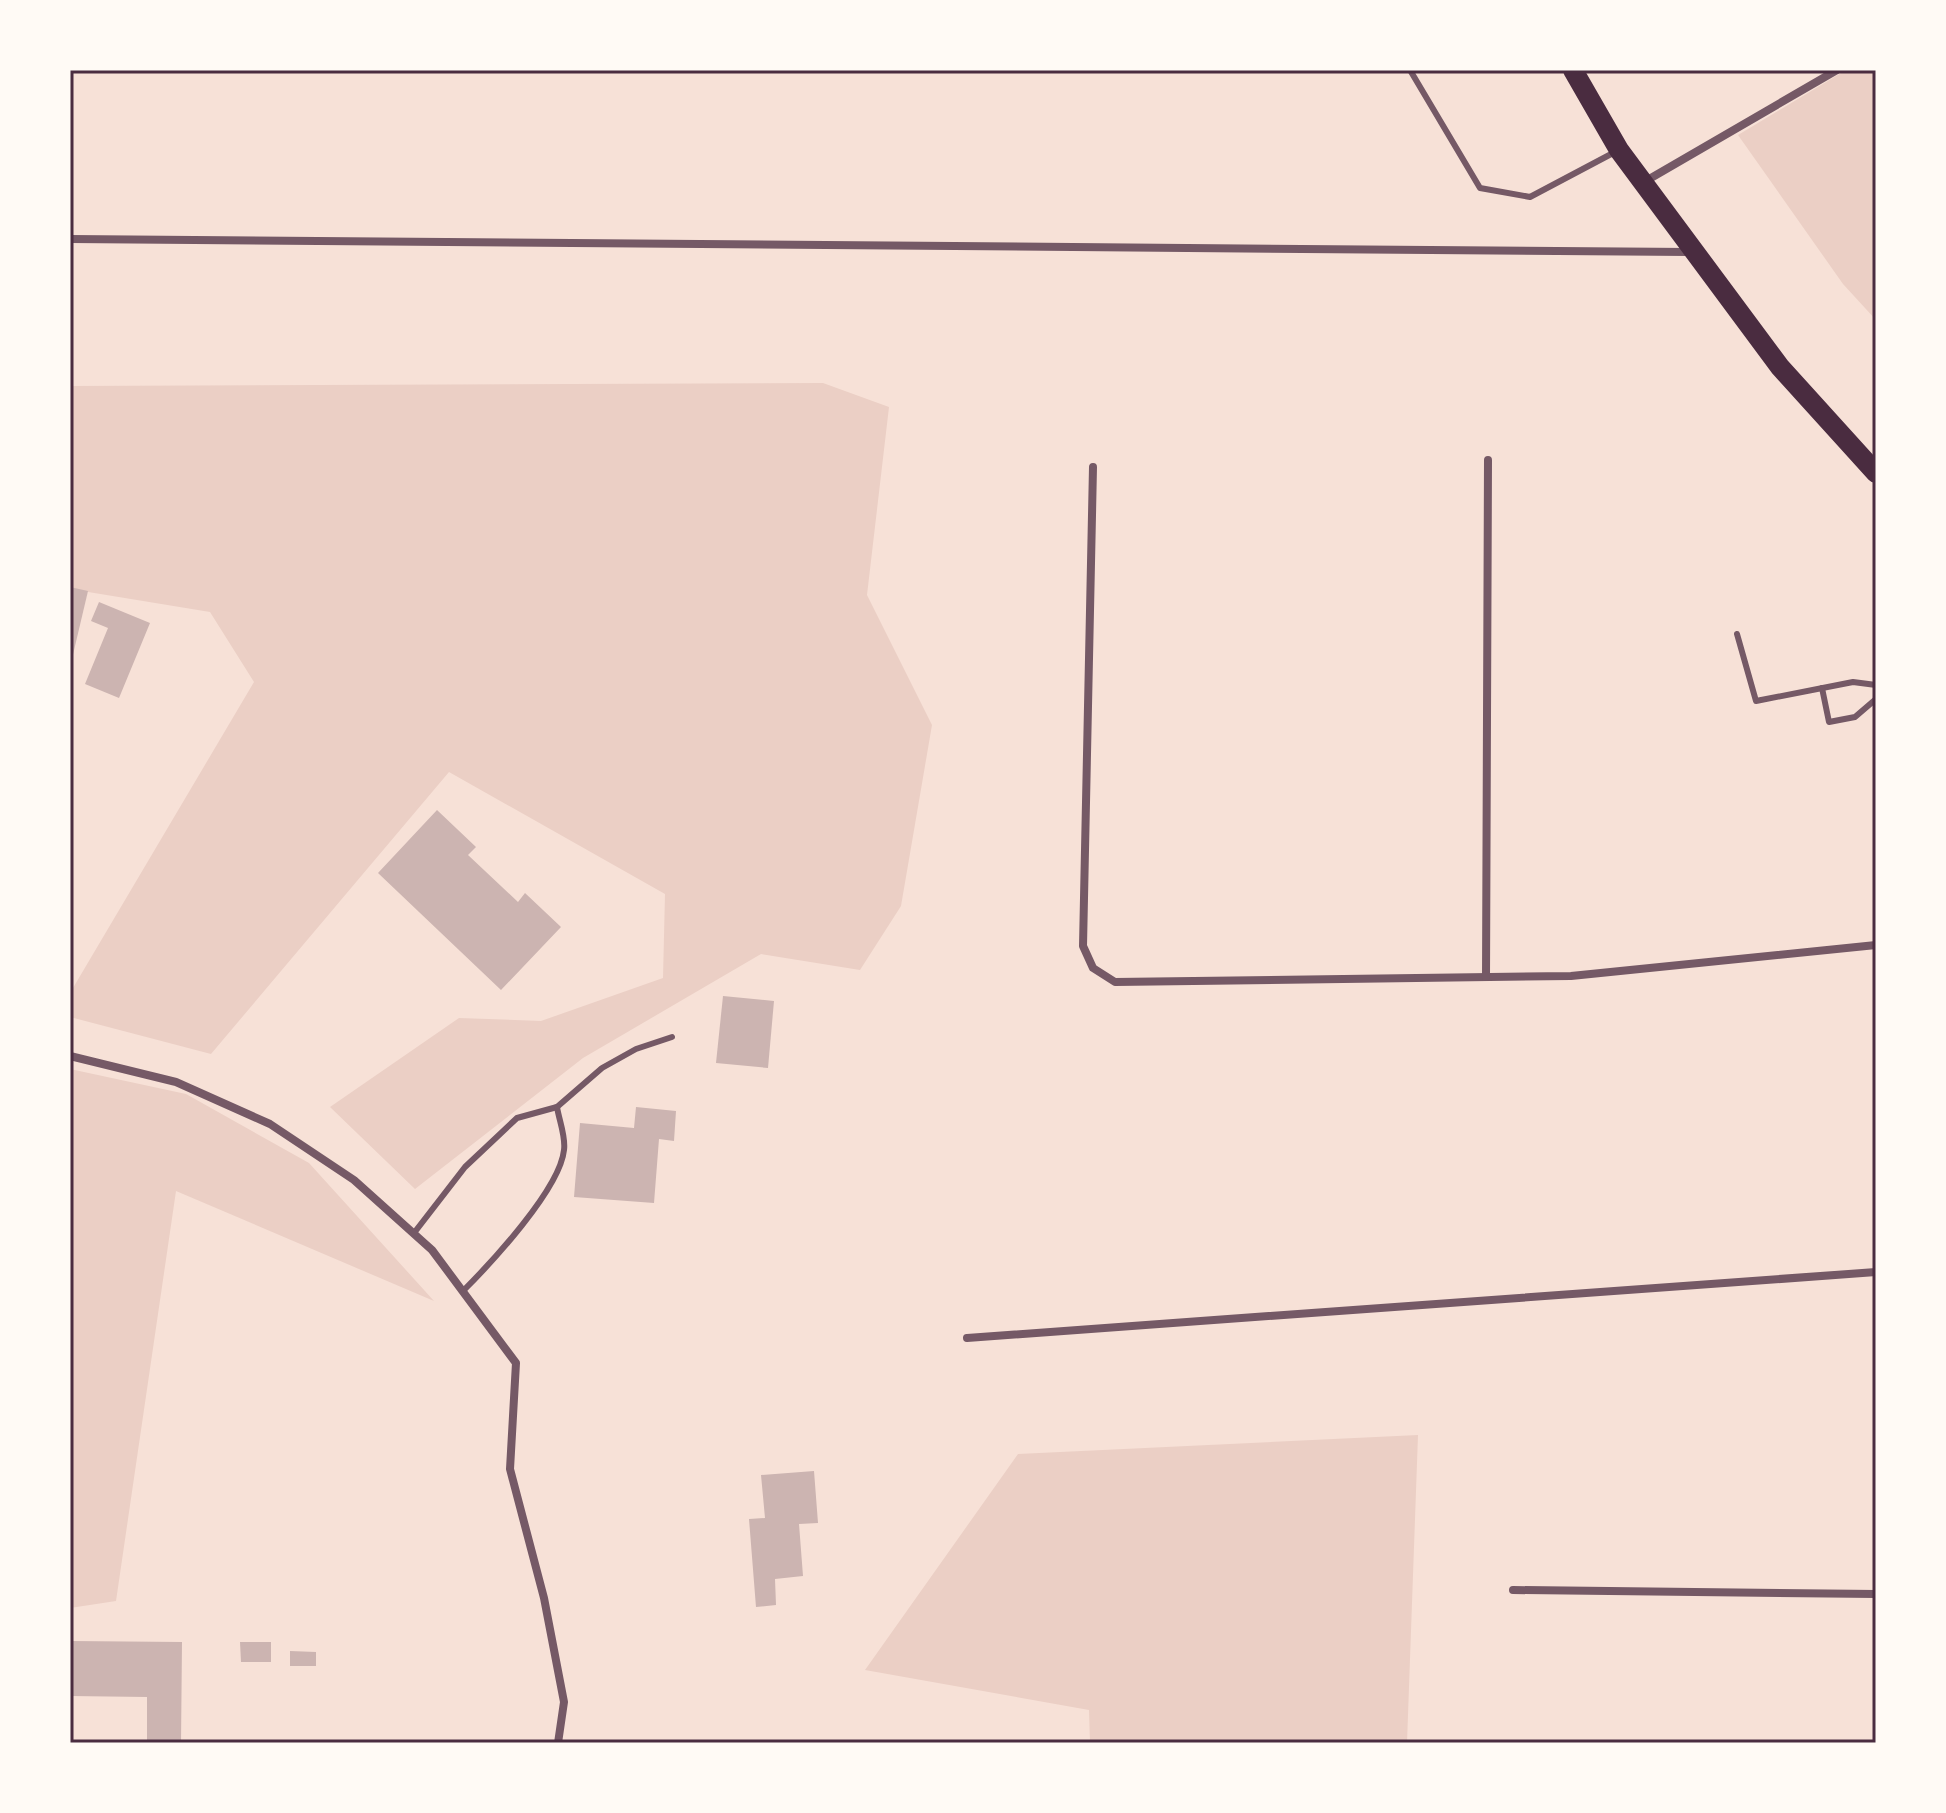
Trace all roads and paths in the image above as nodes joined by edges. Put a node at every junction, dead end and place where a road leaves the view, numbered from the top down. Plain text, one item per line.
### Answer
1 (1410, 70) edge
2 (1573, 70) edge
3 (1837, 70) edge
4 (1619, 150) junction
5 (1643, 183) junction
6 (70, 239) edge
7 (1694, 252) junction
8 (1488, 460) dead end
9 (1093, 467) dead end
10 (1876, 473) edge
11 (1737, 634) dead end
12 (1876, 685) edge
13 (1822, 688) junction
14 (1876, 699) edge
15 (1876, 945) edge
16 (1486, 977) junction
17 (672, 1037) dead end
18 (70, 1056) edge
19 (557, 1107) junction
20 (414, 1233) junction
21 (1876, 1272) edge
22 (463, 1291) junction
23 (967, 1338) dead end
24 (1513, 1590) dead end
25 (1876, 1594) edge
26 (558, 1743) edge

1 - 4 lane
2 - 4 main road
3 - 5 street
4 - 5 main road
5 - 7 main road
6 - 7 street
7 - 10 main road
8 - 16 street
9 - 16 street
11 - 13 lane
12 - 13 lane
13 - 14 lane
15 - 16 street
17 - 19 lane
18 - 20 street
19 - 20 lane
19 - 22 lane
20 - 22 street
21 - 23 street
22 - 26 street
24 - 25 street

